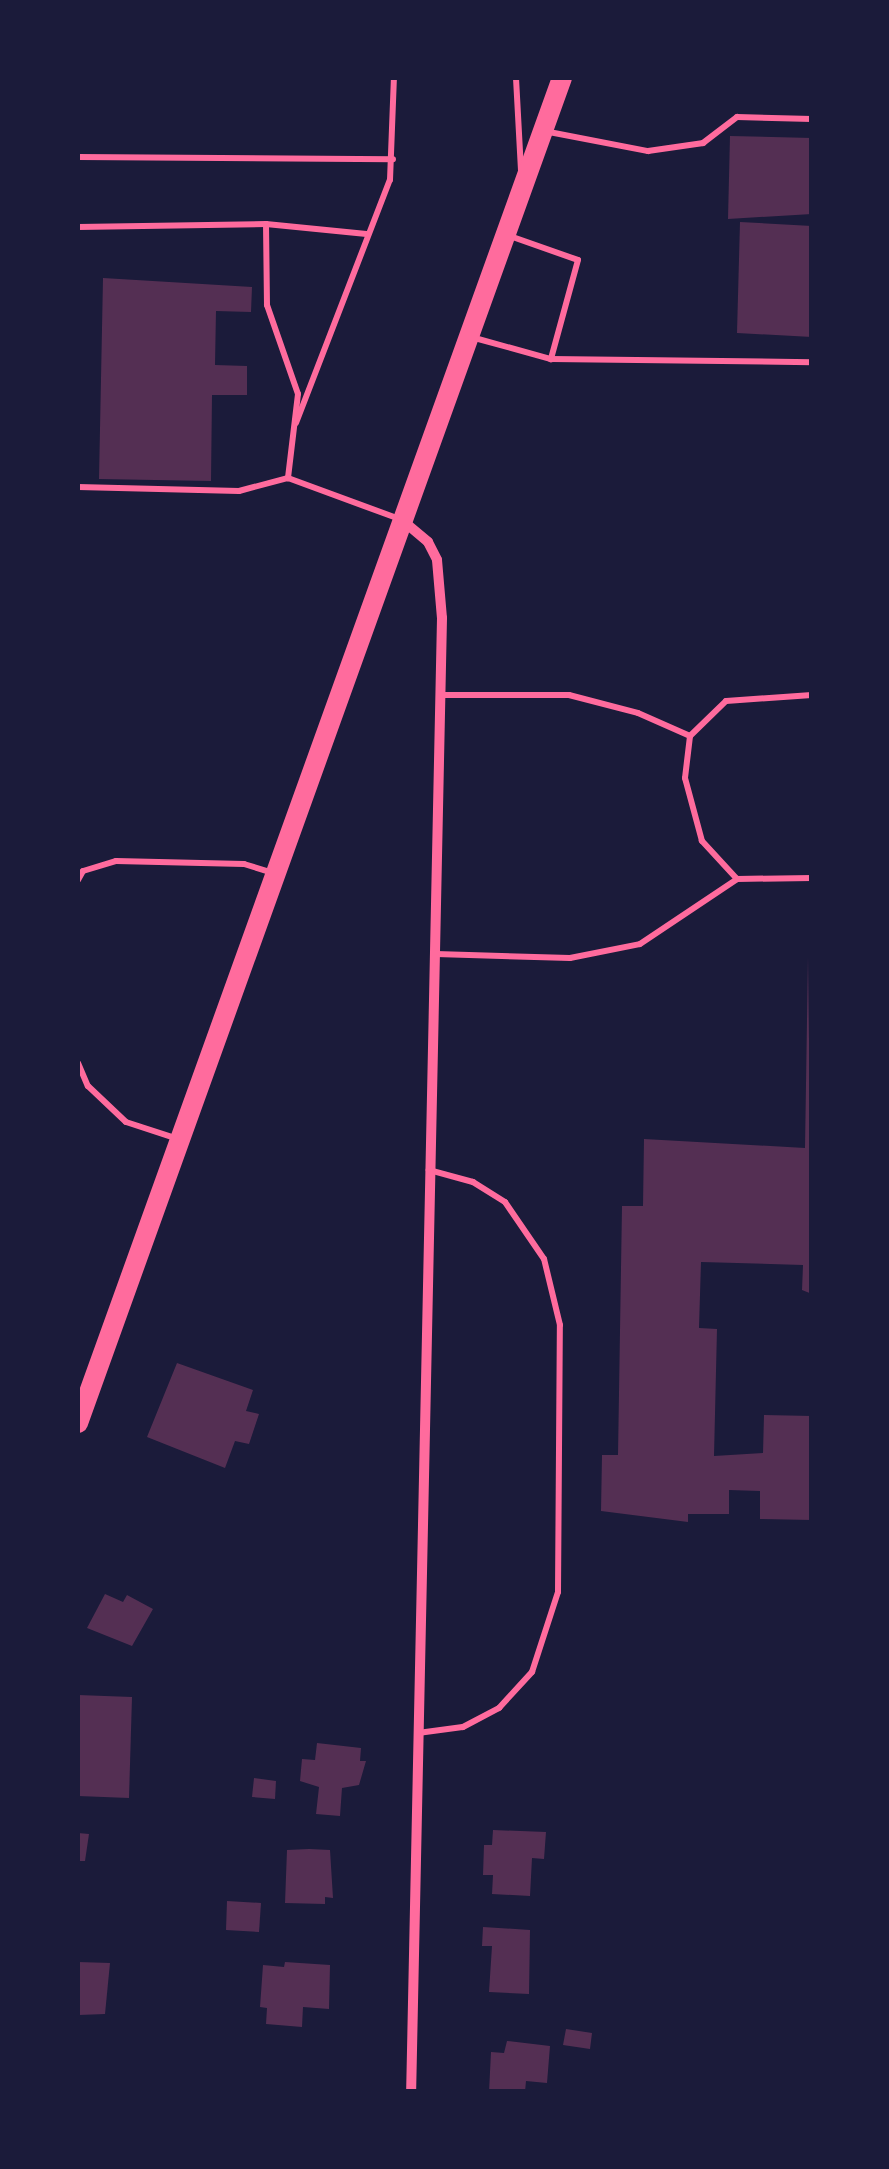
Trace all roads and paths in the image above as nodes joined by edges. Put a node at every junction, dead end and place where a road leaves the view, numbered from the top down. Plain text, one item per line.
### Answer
1 (394, 78) edge
2 (516, 78) edge
3 (562, 78) edge
4 (812, 119) edge
5 (542, 130) junction
6 (78, 157) edge
7 (393, 159) junction
8 (522, 189) junction
9 (266, 224) junction
10 (78, 228) edge
11 (367, 234) junction
12 (505, 234) junction
13 (468, 336) junction
14 (551, 359) junction
15 (812, 362) edge
16 (296, 422) junction
17 (288, 478) junction
18 (78, 487) edge
19 (402, 520) junction
20 (812, 695) edge
21 (441, 696) junction
22 (690, 736) junction
23 (274, 874) junction
24 (812, 878) edge
25 (737, 879) junction
26 (78, 880) edge
27 (436, 954) junction
28 (78, 1064) edge
29 (181, 1140) junction
30 (429, 1170) junction
31 (78, 1423) edge
32 (417, 1734) junction
33 (411, 2092) edge

1 - 7 lane
2 - 8 lane
3 - 5 main road
4 - 5 lane
5 - 8 main road
6 - 7 lane
7 - 11 lane
8 - 12 main road
9 - 10 lane
9 - 11 lane
9 - 16 lane
11 - 16 lane
12 - 13 main road
12 - 14 lane
13 - 14 lane
13 - 19 main road
14 - 15 lane
16 - 17 lane
17 - 18 lane
17 - 19 lane
19 - 21 street
19 - 23 main road
20 - 22 lane
21 - 22 lane
21 - 27 street
22 - 25 lane
23 - 26 lane
23 - 29 main road
24 - 25 lane
25 - 27 lane
27 - 30 street
28 - 29 lane
29 - 31 main road
30 - 32 street
30 - 32 lane
32 - 33 street

